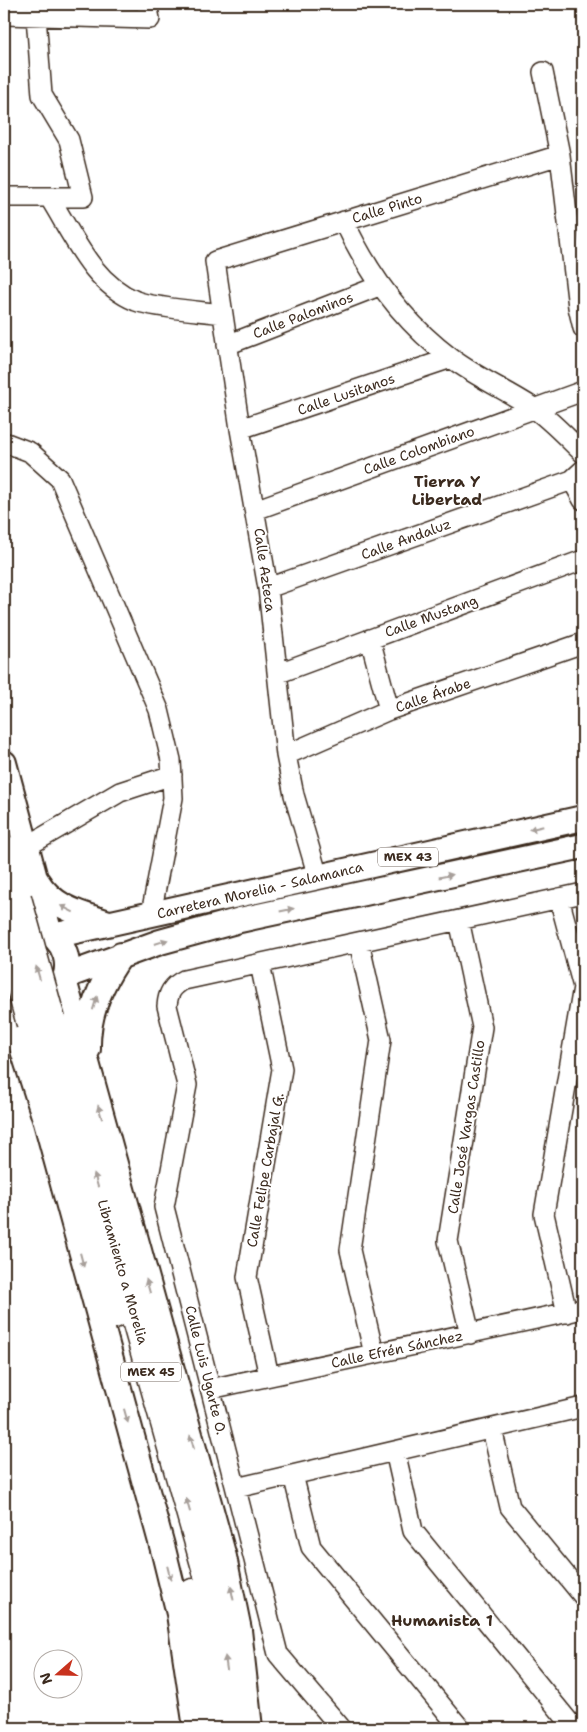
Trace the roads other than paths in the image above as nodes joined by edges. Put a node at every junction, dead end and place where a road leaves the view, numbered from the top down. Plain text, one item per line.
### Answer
1 (148, 12) edge
2 (4, 15) edge
3 (36, 16) junction
4 (543, 72) dead end
5 (560, 154) junction
6 (4, 197) edge
7 (49, 197) junction
8 (344, 221) junction
9 (215, 262) joint
10 (379, 286) junction
11 (223, 314) junction
12 (583, 328) edge
13 (228, 344) junction
14 (451, 358) junction
15 (583, 391) edge
16 (534, 408) junction
17 (240, 430) junction
18 (4, 442) edge
19 (583, 454) edge
20 (578, 475) edge
21 (583, 500) edge
22 (256, 510) junction
23 (583, 560) edge
24 (268, 588) junction
25 (370, 639) junction
26 (583, 642) edge
27 (278, 673) junction
28 (389, 710) junction
29 (286, 755) junction
30 (4, 763) edge
31 (172, 775) junction
32 (583, 818) edge
33 (583, 846) edge
34 (15, 848) edge
35 (34, 876) junction
36 (318, 877) junction
37 (583, 893) edge
38 (559, 898) junction
39 (151, 914) junction
40 (459, 920) junction
41 (111, 924) junction
42 (4, 928) edge
43 (52, 935) junction
44 (4, 938) edge
45 (359, 942) junction
46 (121, 955) junction
47 (260, 964) junction
48 (65, 978) junction
49 (4, 994) edge
50 (26, 1026) edge
51 (93, 1085) junction
52 (575, 1311) edge
53 (470, 1334) junction
54 (374, 1354) junction
55 (269, 1376) junction
56 (210, 1389) junction
57 (583, 1408) edge
58 (492, 1429) junction
59 (395, 1451) junction
60 (293, 1475) junction
61 (236, 1488) junction
62 (583, 1596) edge
63 (196, 1728) edge
64 (214, 1728) edge
65 (234, 1728) edge
66 (250, 1728) edge
67 (341, 1728) edge
68 (460, 1728) edge
69 (574, 1728) edge

1 - 3 street
2 - 3 street
3 - 7 street
4 - 5 street
5 - 8 street, Calle Pinto
5 - 12 street
6 - 7 street
7 - 11 street
8 - 9 street, Calle Pinto
8 - 10 street
9 - 11 street, Calle Azteca
10 - 13 street, Calle Palominos
10 - 14 street
11 - 13 street, Calle Azteca
13 - 17 street, Calle Azteca
14 - 16 street
14 - 17 street, Calle Lusitanos
15 - 16 street, Calle Colombiano
16 - 19 street
16 - 22 street, Calle Colombiano
17 - 22 street, Calle Azteca
18 - 31 street
20 - 21 street
20 - 24 street, Calle Andaluz
22 - 24 street, Calle Azteca
23 - 25 street, Calle Mustang
24 - 27 street, Calle Azteca
25 - 27 street, Calle Mustang
25 - 28 street
26 - 28 street, Calle Árabe
27 - 29 street, Calle Azteca
28 - 29 street, Calle Árabe
29 - 36 street, Calle Azteca
30 - 34 main road
31 - 34 street
31 - 39 street
32 -> 36 main road, Carretera Morelia - Salamanca / MEX 43
46 -> 33 main road, Carretera Morelia - Salamanca / MEX 43
34 - 35 main road
50 -> 34 highway, Libramiento a Morelia / MEX 45, bridge
41 -> 35 main road
35 - 43 main road
36 - 39 main road, Carretera Morelia - Salamanca / MEX 43
37 - 38 street
38 - 40 street
38 - 52 street
39 - 41 main road, Carretera Morelia - Salamanca / MEX 43
40 - 45 street
40 - 53 street, Calle José Vargas Castillo
41 - 43 main road, Carretera Morelia - Salamanca / MEX 43
42 - 50 highway, Libramiento a Morelia / MEX 45, bridge
43 - 44 main road, MEX 43
43 - 48 main road
45 - 47 street
45 - 54 street
46 - 48 main road, Carretera Morelia - Salamanca / MEX 43
51 -> 46 main road
47 - 55 street, Calle Felipe Carbajal G.
47 - 56 street, Calle Luis Ugarte O.
48 - 49 main road, MEX 43
48 - 51 main road
49 - 50 main road
50 -> 63 main road
50 - 64 highway, Libramiento a Morelia / MEX 45
65 -> 50 highway, Libramiento a Morelia / MEX 45
66 -> 51 main road
52 - 53 street, Calle Efrén Sánchez
53 - 54 street, Calle Efrén Sánchez
54 - 55 street, Calle Efrén Sánchez
55 - 56 street, Calle Efrén Sánchez
56 - 61 street, Calle Luis Ugarte O.
57 - 58 street
58 - 59 street
58 - 62 street
59 - 60 street
59 - 69 street
60 - 61 street
60 - 68 street
61 - 67 street, Calle Luis Ugarte O.

